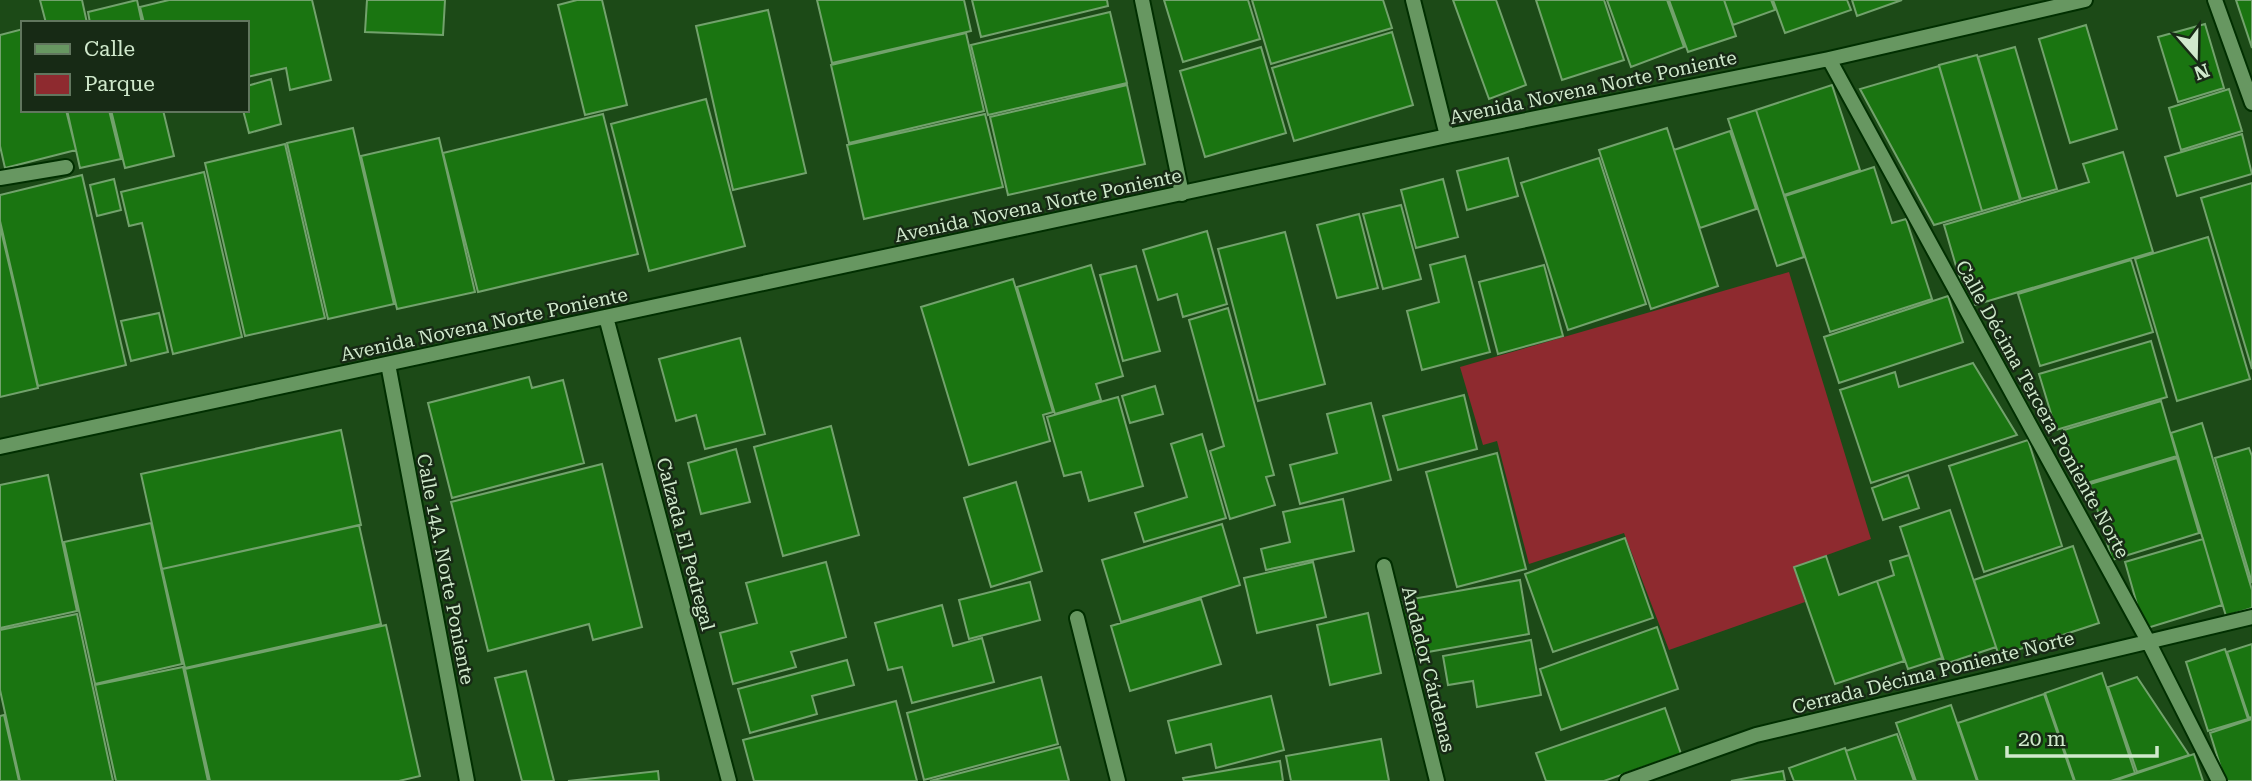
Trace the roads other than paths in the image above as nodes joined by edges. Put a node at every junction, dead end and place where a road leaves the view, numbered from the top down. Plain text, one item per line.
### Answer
1 (1142, 0) edge
2 (1413, 0) edge
3 (2085, 0) edge
4 (2215, 0) edge
5 (1829, 59) junction
6 (2252, 103) edge
7 (1447, 136) junction
8 (66, 167) dead end
9 (0, 178) edge
10 (1182, 194) junction
11 (606, 317) junction
12 (388, 364) junction
13 (0, 447) edge
14 (1384, 566) dead end
15 (2252, 617) edge
16 (1077, 618) dead end
17 (2147, 639) junction
18 (467, 781) edge
19 (729, 781) edge
20 (1118, 781) edge
21 (1437, 781) edge
22 (1627, 781) edge
23 (2219, 781) edge

1 - 10 street
2 - 7 street
3 - 5 street, Avenida Novena Norte Poniente
4 - 6 street
5 - 7 street, Avenida Novena Norte Poniente
5 - 17 street, Calle Décima Tercera Poniente Norte
7 - 10 street, Avenida Novena Norte Poniente
8 - 9 street
10 - 11 street, Avenida Novena Norte Poniente
11 - 12 street, Avenida Novena Norte Poniente
11 - 19 street, Calzada El Pedregal
12 - 13 street, Avenida Novena Norte Poniente
12 - 18 street, Calle 14A. Norte Poniente
14 - 21 street, Andador Cárdenas
15 - 17 street, Cerrada Décima Poniente Norte
16 - 20 street
17 - 22 street, Cerrada Décima Poniente Norte
17 - 23 street, Calle Décima Tercera Poniente Norte

